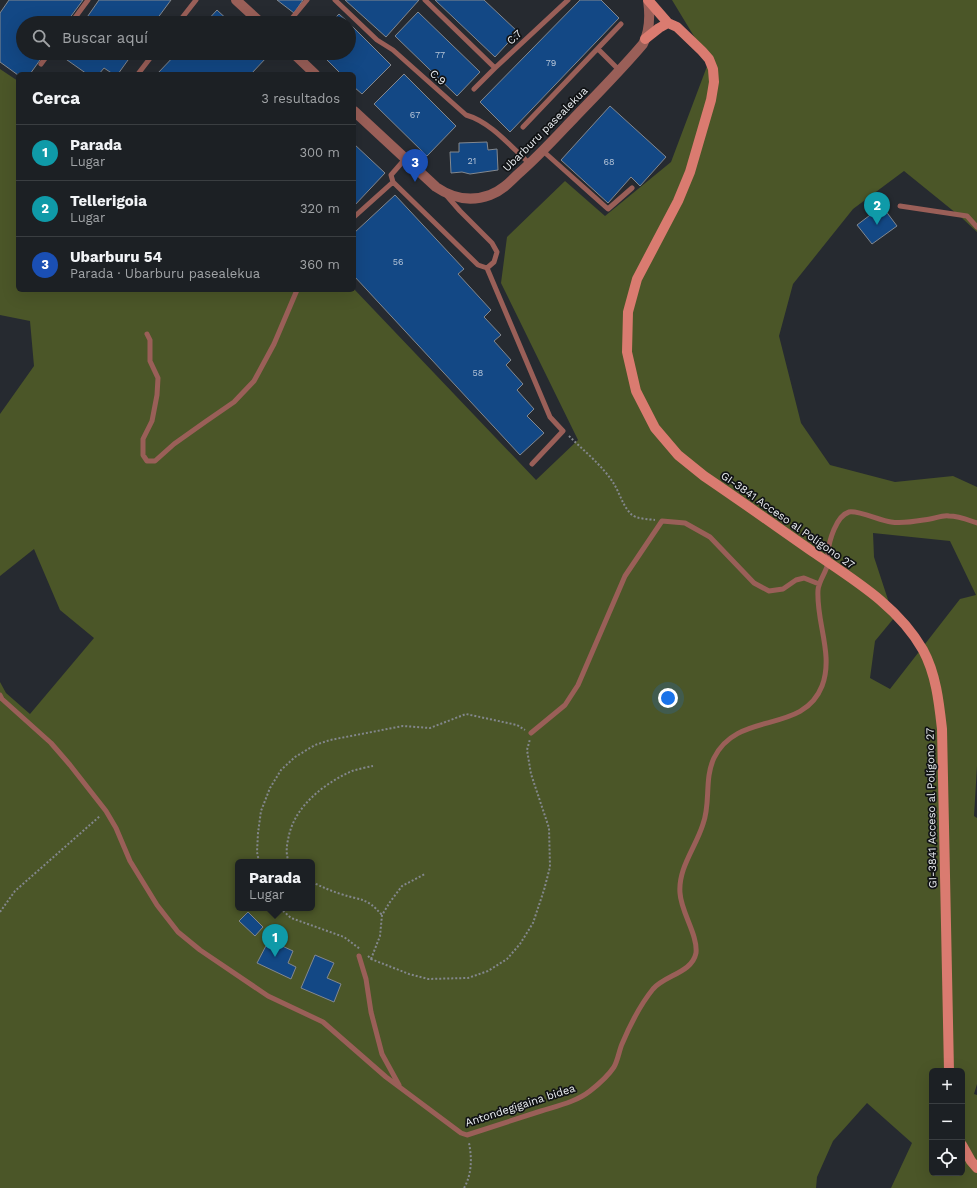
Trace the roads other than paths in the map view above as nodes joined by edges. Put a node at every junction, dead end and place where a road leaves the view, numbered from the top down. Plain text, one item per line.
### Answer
1 (88, 0) edge
2 (196, 0) edge
3 (236, 0) edge
4 (307, 0) edge
5 (335, 0) edge
6 (425, 0) edge
7 (568, 0) edge
8 (648, 0) edge
9 (76, 16) edge
10 (183, 16) edge
11 (253, 16) edge
12 (294, 16) edge
13 (352, 16) edge
14 (356, 20) edge
15 (668, 23) junction
16 (621, 24) dead end
17 (645, 39) junction
18 (598, 49) junction
19 (45, 60) edge
20 (149, 60) edge
21 (300, 60) edge
22 (42, 64) dead end
23 (495, 68) junction
24 (619, 70) junction
25 (140, 72) edge
26 (313, 72) edge
27 (474, 89) dead end
28 (356, 113) edge
29 (523, 127) dead end
30 (543, 151) junction
31 (405, 159) junction
32 (530, 164) junction
33 (393, 182) junction
34 (632, 188) dead end
35 (445, 193) junction
36 (900, 206) dead end
37 (356, 216) edge
38 (977, 228) edge
39 (487, 268) junction
40 (296, 292) edge
41 (147, 334) dead end
42 (532, 464) dead end
43 (977, 523) edge
44 (828, 562) junction
45 (819, 584) junction
46 (0, 695) edge
47 (531, 733) road end
48 (359, 956) dead end
49 (949, 1068) edge
50 (400, 1088) junction
51 (965, 1150) edge
52 (977, 1168) edge

1 - 9 lane
2 - 10 lane
3 - 11 street
4 - 12 lane
5 - 13 lane, C.9
6 - 23 lane
7 - 23 lane, C.7
8 - 15 main road, Ubarburu pasealekua
8 - 17 street, Ubarburu pasealekua
14 - 32 lane, C.9
15 - 17 main road, Ubarburu pasealekua
15 - 44 main road, GI-3841 Acceso al Polígono 27
16 - 18 lane
17 - 24 street, Ubarburu pasealekua
18 - 24 lane
18 - 29 lane
19 - 22 lane
20 - 25 lane
21 - 26 street
23 - 27 lane, C.7
24 - 30 street, Ubarburu pasealekua
28 - 31 street, Ubarburu pasealekua
30 - 32 street, Ubarburu pasealekua
30 - 34 lane
31 - 33 lane
31 - 35 street, Ubarburu pasealekua
32 - 35 street, Ubarburu pasealekua
33 - 37 lane
33 - 39 lane
35 - 39 lane
36 - 38 lane
39 - 42 lane
40 - 41 lane
43 - 44 lane, Antondegigaina bidea
44 - 45 lane, Antondegigaina bidea
44 - 49 main road, GI-3841 Acceso al Polígono 27
45 - 47 lane
45 - 50 lane, Antondegigaina bidea
46 - 50 lane, Antondegigaina bidea
48 - 50 lane
51 - 52 main road

